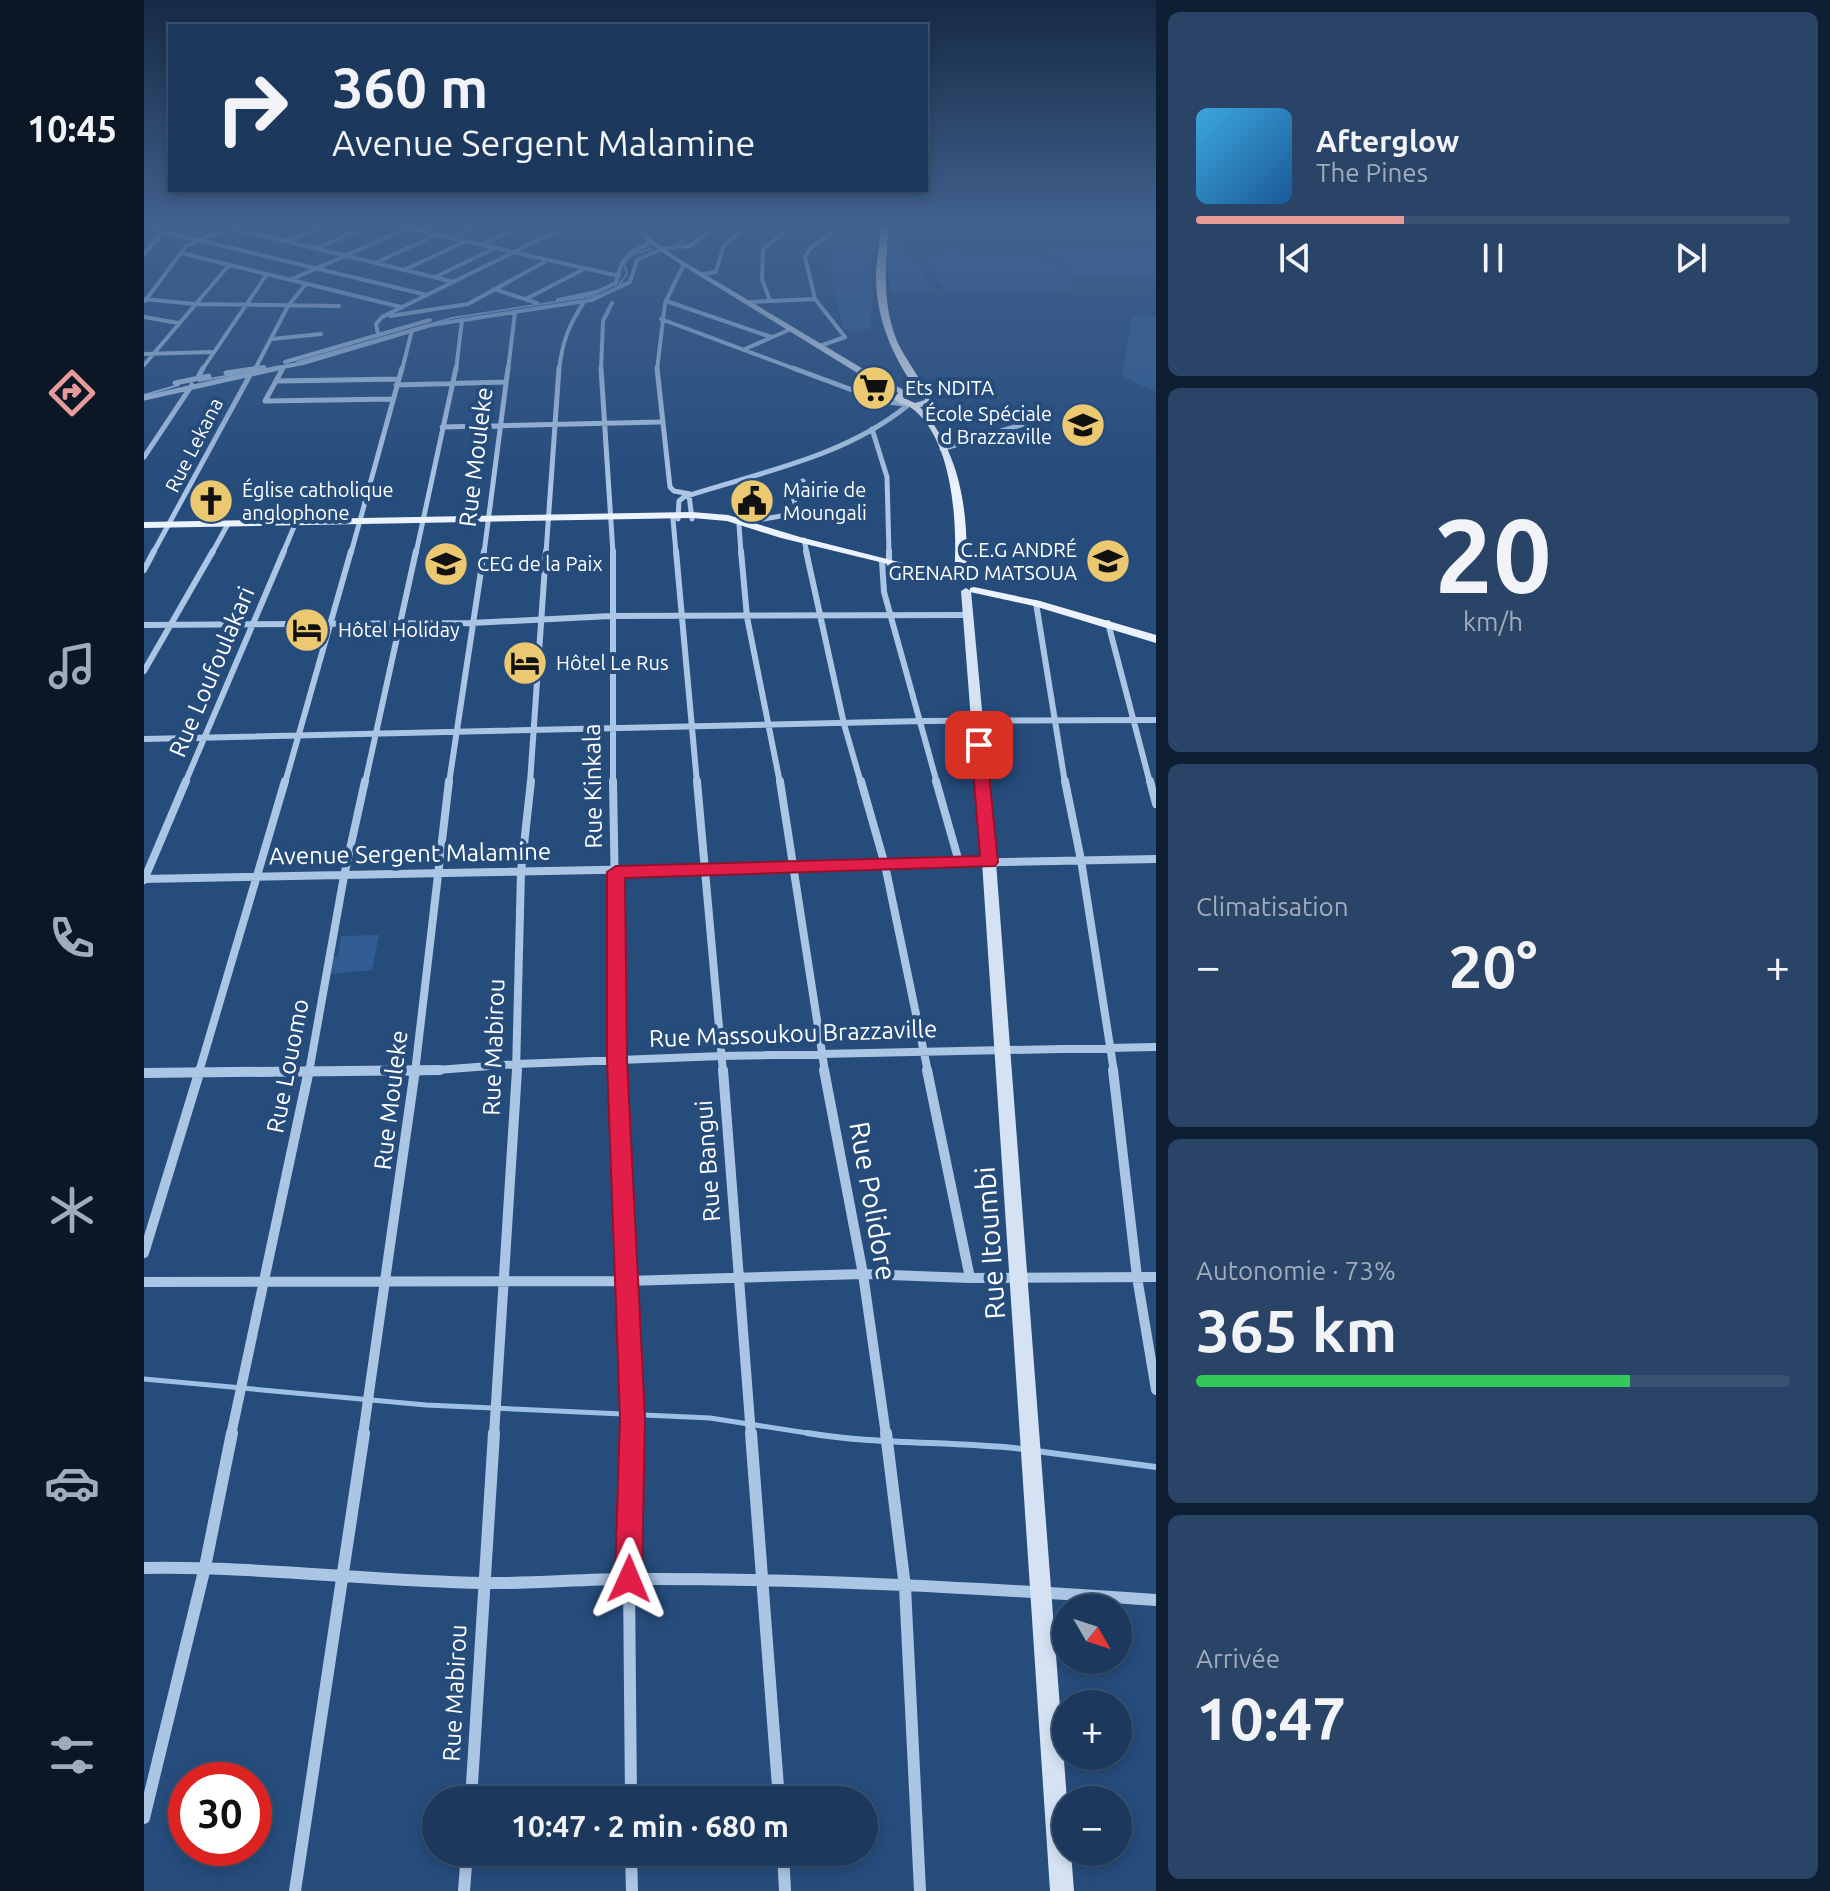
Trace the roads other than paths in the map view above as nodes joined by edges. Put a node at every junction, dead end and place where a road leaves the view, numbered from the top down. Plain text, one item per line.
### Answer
1 (189, 311) edge
2 (240, 311) edge
3 (285, 311) edge
4 (394, 311) edge
5 (422, 311) edge
6 (486, 311) edge
7 (520, 311) edge
8 (578, 311) edge
9 (608, 311) edge
10 (663, 311) edge
11 (696, 311) edge
12 (763, 311) edge
13 (825, 311) edge
14 (875, 311) edge
15 (884, 311) edge
16 (515, 312) junction
17 (144, 317) edge
18 (382, 317) junction
19 (661, 319) junction
20 (462, 320) junction
21 (178, 323) junction
22 (791, 329) junction
23 (412, 330) junction
24 (321, 334) dead end
25 (378, 334) junction
26 (771, 337) junction
27 (272, 339) junction
28 (820, 346) junction
29 (745, 349) junction
30 (211, 352) junction
31 (144, 354) edge
32 (152, 354) junction
33 (144, 365) edge
34 (283, 368) junction
35 (255, 369) junction
36 (250, 375) junction
37 (198, 377) junction
38 (278, 381) junction
39 (397, 382) junction
40 (506, 382) junction
41 (453, 383) junction
42 (192, 385) junction
43 (144, 395) edge
44 (928, 398) junction
45 (393, 399) junction
46 (906, 399) junction
47 (1044, 418) dead end
48 (929, 420) junction
49 (660, 422) junction
50 (605, 423) junction
51 (553, 425) junction
52 (502, 426) junction
53 (442, 427) junction
54 (872, 429) junction
55 (942, 449) junction
56 (144, 457) edge
57 (803, 481) dead end
58 (690, 495) junction
59 (676, 517) junction
60 (692, 517) junction
61 (612, 518) junction
62 (550, 519) junction
63 (489, 520) junction
64 (423, 521) junction
65 (296, 522) junction
66 (361, 523) junction
67 (228, 524) junction
68 (742, 524) junction
69 (144, 525) edge
70 (171, 525) junction
71 (799, 539) junction
72 (886, 562) junction
73 (144, 570) edge
74 (966, 584) junction
75 (1036, 603) junction
76 (890, 613) junction
77 (822, 615) junction
78 (966, 615) junction
79 (611, 616) junction
80 (681, 617) junction
81 (747, 617) junction
82 (543, 619) junction
83 (251, 623) junction
84 (329, 623) junction
85 (400, 623) junction
86 (471, 623) junction
87 (1108, 623) junction
88 (144, 625) edge
89 (171, 625) junction
90 (1156, 639) edge
91 (144, 671) edge
92 (1133, 719) junction
93 (1156, 720) edge
94 (922, 721) junction
95 (1053, 721) junction
96 (977, 722) junction
97 (844, 724) junction
98 (769, 726) junction
99 (615, 729) junction
100 (693, 729) junction
101 (536, 731) junction
102 (455, 733) junction
103 (297, 734) junction
104 (375, 734) junction
105 (204, 738) junction
106 (144, 739) edge
107 (1156, 804) edge
108 (1156, 859) edge
109 (1081, 860) junction
110 (959, 862) junction
111 (989, 862) junction
112 (885, 865) junction
113 (792, 866) junction
114 (704, 871) junction
115 (521, 872) junction
116 (616, 872) junction
117 (437, 875) junction
118 (259, 876) junction
119 (344, 876) junction
120 (144, 879) edge
121 (1156, 1047) edge
122 (1111, 1048) junction
123 (921, 1049) junction
124 (1001, 1050) junction
125 (821, 1053) junction
126 (722, 1056) junction
127 (617, 1060) junction
128 (517, 1064) junction
129 (199, 1072) junction
130 (309, 1072) junction
131 (414, 1072) junction
132 (144, 1073) edge
133 (144, 1253) edge
134 (863, 1274) junction
135 (1020, 1277) junction
136 (1137, 1277) junction
137 (1156, 1277) edge
138 (739, 1278) junction
139 (970, 1278) junction
140 (505, 1279) junction
141 (626, 1281) junction
142 (144, 1282) edge
143 (262, 1282) junction
144 (386, 1283) junction
145 (1156, 1390) edge
146 (205, 1567) junction
147 (145, 1572) edge
148 (342, 1577) junction
149 (629, 1579) junction
150 (763, 1582) junction
151 (483, 1583) junction
152 (905, 1587) junction
153 (1041, 1592) junction
154 (1156, 1600) edge
155 (472, 1786) edge
156 (631, 1786) edge
157 (778, 1786) edge
158 (144, 1818) edge
159 (466, 1866) edge
160 (631, 1866) edge
161 (784, 1866) edge
162 (295, 1891) edge
163 (464, 1891) edge
164 (632, 1891) edge
165 (785, 1891) edge
166 (920, 1891) edge
167 (1062, 1891) edge

1 - 21 street
2 - 30 street
3 - 27 street
4 - 18 street
5 - 18 street
6 - 25 street
7 - 16 street
8 - 51 street, Rue Mabirou
9 - 50 street, Rue Kinkala
10 - 19 street
11 - 26 street
12 - 22 street
13 - 28 street
14 - 46 main road
15 - 44 main road
16 - 20 street
16 - 40 street, Rue Mouleke
17 - 21 street
18 - 25 street
19 - 29 street
19 - 49 street
20 - 23 street
20 - 41 street, Rue Louomo
21 - 32 street
22 - 26 street
22 - 28 street
23 - 34 street
23 - 39 street
24 - 27 street
25 - 35 street
26 - 29 street
27 - 35 street
28 - 46 street
29 - 46 street
30 - 32 street
30 - 37 street
31 - 32 street
32 - 33 street
34 - 36 street
34 - 38 street
35 - 37 street
36 - 42 street
36 - 70 street, Rue Lekana
37 - 43 street
38 - 39 street
38 - 45 street
39 - 41 street
39 - 45 street
40 - 41 street
40 - 52 street, Rue Mouleke
41 - 53 street, Rue Louomo
42 - 43 street
42 - 56 street
44 - 46 main road
44 - 48 main road
45 - 66 street
46 - 48 main road
46 - 54 street
47 - 55 street
48 - 55 main road
49 - 50 street
49 - 58 street
50 - 51 street
50 - 61 street, Rue Kinkala
51 - 52 street
51 - 62 street, Rue Mabirou
52 - 53 street
52 - 63 street, Rue Mouleke
53 - 64 street, Rue Louomo
54 - 58 street
54 - 72 street
55 - 74 main road
57 - 68 street
58 - 59 street
58 - 60 street
59 - 60 main road
59 - 61 main road
59 - 80 street, Rue Bangui
60 - 68 main road
61 - 62 main road
61 - 79 street, Rue Kinkala
62 - 63 main road
62 - 82 street, Rue Mabirou
63 - 64 main road
63 - 86 street, Rue Mouleke
64 - 66 main road
64 - 85 street, Rue Louomo
65 - 66 main road
65 - 67 main road
65 - 83 street, Rue Loufoulakari
66 - 84 street
67 - 70 main road
67 - 89 street
68 - 71 main road
68 - 81 street, Rue Polidore
69 - 70 main road
70 - 73 street, Rue Lekana
71 - 72 main road
71 - 77 street
72 - 74 main road
72 - 76 street
74 - 75 main road
74 - 78 street, Rue Itoumbi
75 - 87 main road
75 - 95 street
76 - 77 street
76 - 78 street
76 - 94 street
77 - 81 street
77 - 97 street
78 - 96 street, Rue Itoumbi
79 - 80 street
79 - 82 street
79 - 99 street, Rue Kinkala
80 - 81 street
80 - 100 street, Rue Bangui
81 - 98 street, Rue Polidore
82 - 86 street
82 - 101 street, Rue Mabirou
83 - 84 street
83 - 89 street
83 - 105 street, Rue Loufoulakari
84 - 85 street
84 - 103 street
85 - 86 street
85 - 104 street, Rue Louomo
86 - 102 street, Rue Mouleke
87 - 90 main road
87 - 92 street
88 - 89 street
89 - 91 street
92 - 93 street
92 - 95 street
92 - 107 street
94 - 96 street
94 - 97 street
94 - 110 street
95 - 96 street
95 - 109 street
96 - 111 street, Rue Itoumbi
97 - 98 street
97 - 112 street
98 - 100 street
98 - 113 street, Rue Polidore
99 - 100 street
99 - 101 street
99 - 116 street, Rue Kinkala
100 - 114 street, Rue Bangui
101 - 102 street
101 - 115 street, Rue Mabirou
102 - 104 street
102 - 117 street, Rue Mouleke
103 - 104 street
103 - 105 street
103 - 118 street
104 - 119 street, Rue Louomo
105 - 106 street
105 - 120 street, Rue Loufoulakari
108 - 109 street, Avenue Sergent Malamine
109 - 111 street, Avenue Sergent Malamine
109 - 122 street
110 - 111 street, Avenue Sergent Malamine
110 - 112 street, Avenue Sergent Malamine
111 - 124 street, Rue Itoumbi
112 - 113 street, Avenue Sergent Malamine
112 - 123 street
113 - 114 street, Avenue Sergent Malamine
113 - 125 street, Rue Polidore
114 - 116 street, Avenue Sergent Malamine
114 - 126 street, Rue Bangui
115 - 116 street, Avenue Sergent Malamine
115 - 117 street, Avenue Sergent Malamine
115 - 128 street, Rue Mabirou
116 - 127 street, Rue Kinkala
117 - 119 street, Avenue Sergent Malamine
117 - 131 street, Rue Mouleke
118 - 119 street, Avenue Sergent Malamine
118 - 120 street, Avenue Sergent Malamine
118 - 129 street
119 - 130 street, Rue Louomo
121 - 122 street, Rue Massoukou Brazzaville
122 - 124 street, Rue Massoukou Brazzaville
122 - 136 street
123 - 124 street, Rue Massoukou Brazzaville
123 - 125 street, Rue Massoukou Brazzaville
123 - 139 street
124 - 135 street, Rue Itoumbi
125 - 126 street, Rue Massoukou Brazzaville
125 - 134 street, Rue Polidore
126 - 127 street, Rue Massoukou Brazzaville
126 - 138 street, Rue Bangui
127 - 128 street, Rue Massoukou Brazzaville
127 - 141 street, Rue Kinkala
128 - 131 street, Rue Massoukou Brazzaville
128 - 140 street, Rue Mabirou
129 - 130 street, Rue Massoukou Brazzaville
129 - 132 street, Rue Massoukou Brazzaville
129 - 133 street
130 - 131 street, Rue Massoukou Brazzaville
130 - 143 street, Rue Louomo
131 - 144 street, Rue Mouleke
134 - 138 street
134 - 139 street
134 - 152 street, Rue Polidore
135 - 136 street
135 - 139 street
135 - 153 street, Rue Itoumbi
136 - 137 street
136 - 145 street
138 - 141 street
138 - 150 street, Rue Bangui
140 - 141 street
140 - 144 street
140 - 151 street, Rue Mabirou
141 - 149 street, Rue Kinkala
142 - 143 street
143 - 144 street
143 - 146 street, Rue Louomo
144 - 148 street, Rue Mouleke
146 - 147 street
146 - 148 street
146 - 158 street, Rue Louomo
148 - 151 street
148 - 162 street, Rue Mouleke
149 - 150 street
149 - 151 street
149 - 156 street, Rue Kinkala
150 - 152 street
150 - 157 street, Rue Bangui
151 - 155 street, Rue Mabirou
152 - 153 street
152 - 166 street, Rue Polidore
153 - 154 street
153 - 167 street, Rue Itoumbi
159 - 163 street
160 - 164 street
161 - 165 street

